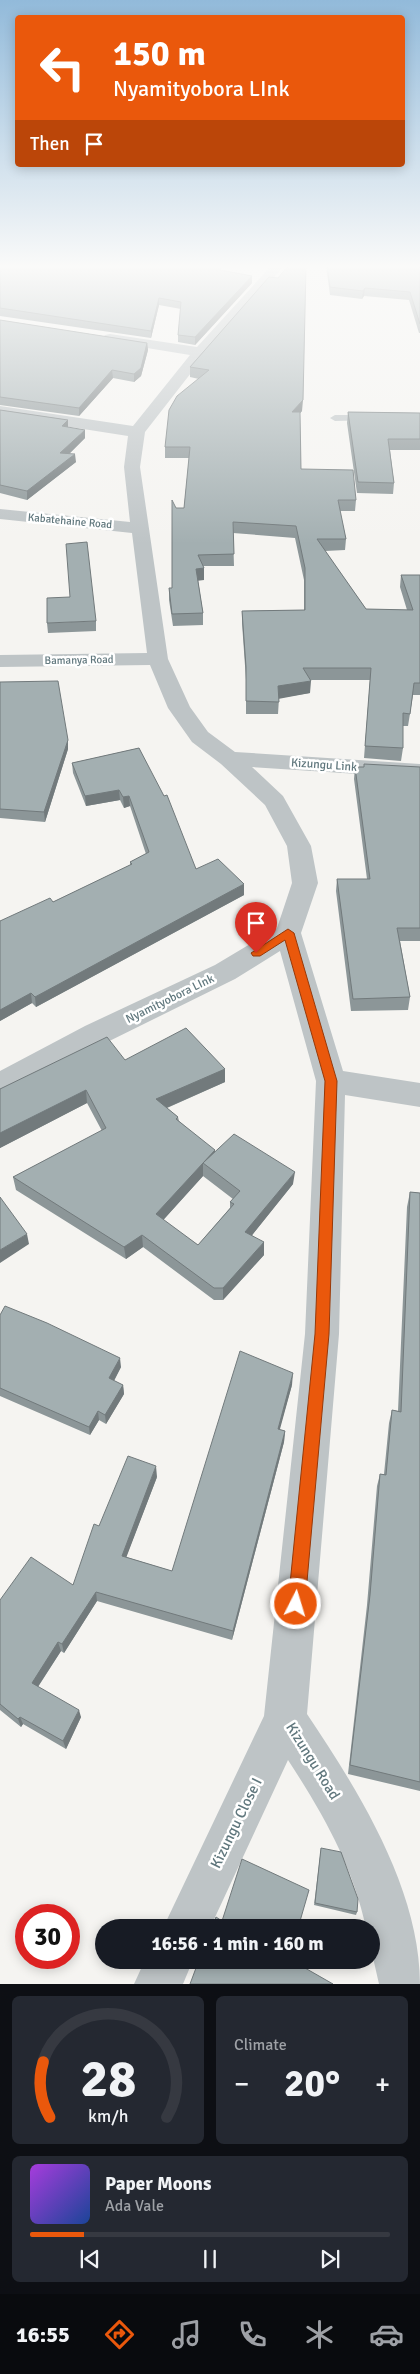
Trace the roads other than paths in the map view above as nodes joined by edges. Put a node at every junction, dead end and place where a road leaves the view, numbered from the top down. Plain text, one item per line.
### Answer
1 (195, 359) edge
2 (0, 411) edge
3 (335, 418) dead end
4 (382, 418) edge
5 (137, 432) junction
6 (0, 514) edge
7 (140, 528) junction
8 (158, 659) junction
9 (0, 661) edge
10 (229, 759) junction
11 (420, 771) edge
12 (288, 933) junction
13 (331, 1081) junction
14 (0, 1084) edge
15 (420, 1095) edge
16 (286, 1719) junction
17 (190, 1919) edge
18 (166, 1969) edge
19 (158, 1984) edge
20 (403, 1984) edge

1 - 5 street
2 - 5 street
3 - 4 lane
5 - 7 street
6 - 7 street, Kabatehaine Road
7 - 8 street
8 - 9 street, Bamanya Road
8 - 10 street
10 - 11 street, Kizungu Link
10 - 12 street
12 - 13 street, Kizungu Road
12 - 14 street, Nyamityobora LInk
13 - 15 street
13 - 16 street, Kizungu Road
16 - 17 street, Kizungu Close I
16 - 20 street, Kizungu Road
18 - 19 street

